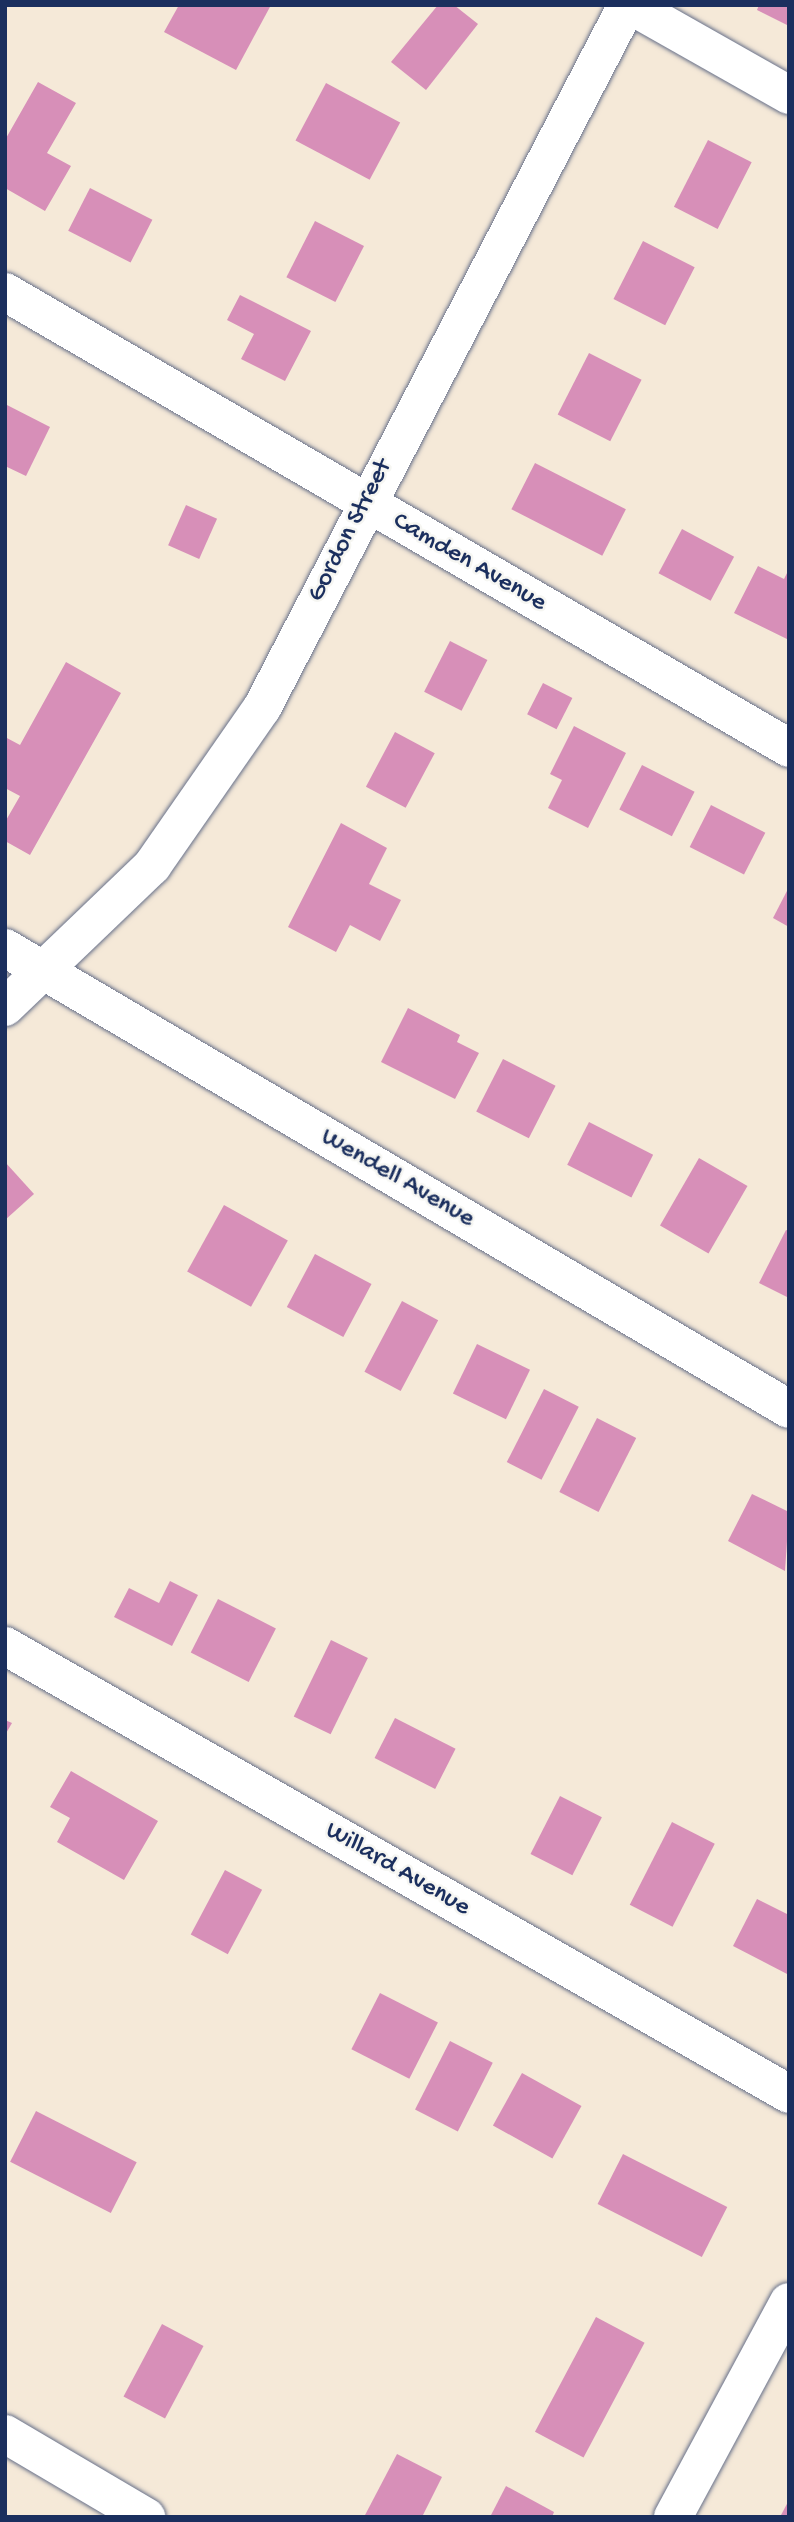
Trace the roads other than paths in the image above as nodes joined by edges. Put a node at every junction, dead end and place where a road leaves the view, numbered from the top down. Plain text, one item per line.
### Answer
1 (629, 5) edge
2 (789, 95) edge
3 (5, 292) edge
4 (365, 503) junction
5 (789, 748) edge
6 (5, 948) edge
7 (45, 972) junction
8 (5, 1007) edge
9 (789, 1409) edge
10 (5, 1646) edge
11 (789, 2094) edge
12 (789, 2302) edge
13 (5, 2434) edge
14 (146, 2517) edge
15 (673, 2517) edge

1 - 2 street
1 - 4 street, Gordon Street
3 - 4 street, Camden Avenue
4 - 5 street, Camden Avenue
4 - 7 street, Gordon Street
6 - 7 street, Wendell Avenue
7 - 8 street, Gordon Street
7 - 9 street, Wendell Avenue
10 - 11 street, Willard Avenue
12 - 15 street
13 - 14 street

